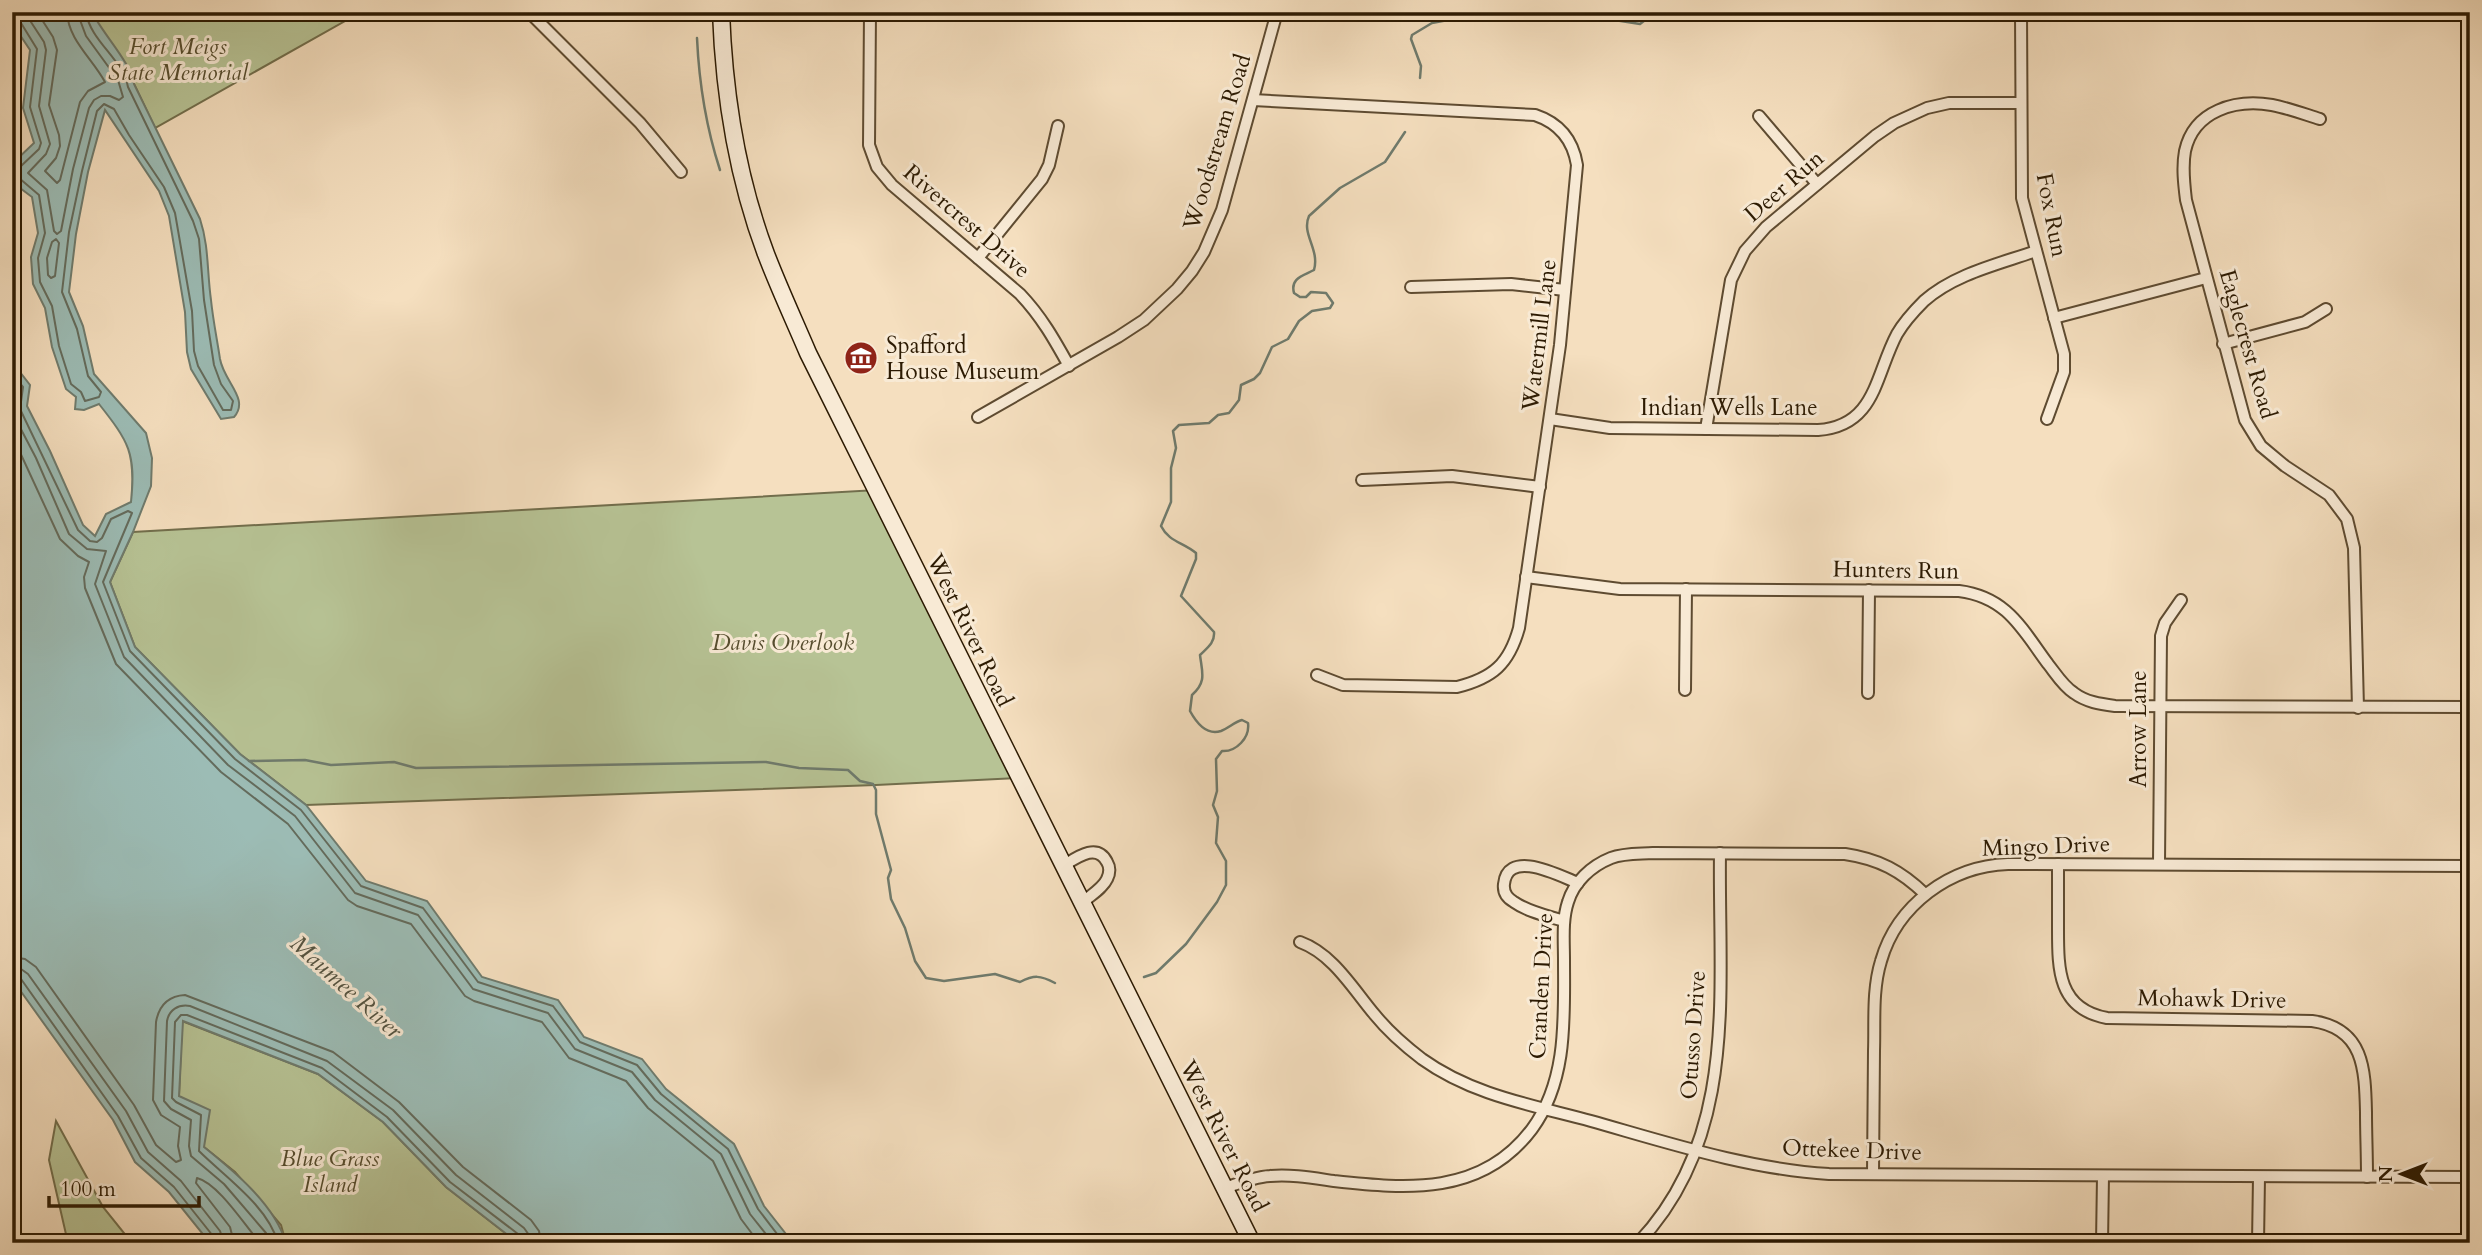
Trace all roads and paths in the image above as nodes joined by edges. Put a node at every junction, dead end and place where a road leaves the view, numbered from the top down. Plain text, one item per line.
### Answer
1 (529, 12) edge
2 (721, 12) edge
3 (870, 12) edge
4 (1277, 12) edge
5 (2021, 12) edge
6 (1252, 100) junction
7 (2021, 103) junction
8 (1759, 116) dead end
9 (2320, 118) dead end
10 (1058, 125) dead end
11 (681, 172) dead end
12 (1817, 184) junction
13 (2036, 251) junction
14 (978, 258) junction
15 (2206, 278) junction
16 (1411, 287) dead end
17 (1565, 290) junction
18 (2326, 309) dead end
19 (2054, 318) junction
20 (2223, 344) junction
21 (1069, 366) junction
22 (978, 417) dead end
23 (1550, 419) junction
24 (2047, 419) dead end
25 (1706, 429) junction
26 (1362, 480) dead end
27 (1540, 487) junction
28 (1526, 577) junction
29 (1686, 589) junction
30 (1869, 590) junction
31 (2180, 600) dead end
32 (1317, 675) dead end
33 (1685, 690) dead end
34 (1868, 693) dead end
35 (2159, 707) junction
36 (2470, 707) edge
37 (2358, 708) junction
38 (1720, 853) junction
39 (2058, 863) junction
40 (2159, 863) junction
41 (1063, 866) junction
42 (2470, 866) edge
43 (1578, 883) junction
44 (1925, 894) junction
45 (1083, 902) junction
46 (1564, 921) junction
47 (1300, 942) dead end
48 (1544, 1109) junction
49 (1697, 1150) junction
50 (1873, 1174) junction
51 (2103, 1176) junction
52 (2259, 1177) junction
53 (2367, 1177) junction
54 (2470, 1177) edge
55 (1224, 1188) junction
56 (1252, 1243) edge
57 (1638, 1243) edge
58 (2102, 1243) edge
59 (2258, 1243) edge

1 - 11 street
2 - 41 main road, West River Road
3 - 14 street, Rivercrest Drive
4 - 6 street, Woodstream Road
5 - 7 street, Fox Run
6 - 17 street, Watermill Lane
6 - 21 street, Woodstream Road
7 - 12 street, Deer Run
7 - 13 street, Fox Run
8 - 12 street
9 - 15 street, Eaglecrest Road
10 - 14 street
12 - 25 street, Deer Run
13 - 19 street, Fox Run
13 - 25 street, Indian Wells Lane
14 - 21 street, Rivercrest Drive
15 - 19 street
15 - 20 street, Eaglecrest Road
16 - 17 street
17 - 23 street, Watermill Lane
18 - 20 street
19 - 24 street, Fox Run
20 - 37 street, Eaglecrest Road
21 - 22 street, Woodstream Road
23 - 25 street, Indian Wells Lane
23 - 27 street, Watermill Lane
26 - 27 street
27 - 28 street, Watermill Lane
28 - 29 street, Hunters Run
28 - 32 street, Watermill Lane
29 - 30 street, Hunters Run
29 - 33 street
30 - 34 street
30 - 35 street, Hunters Run
31 - 35 street, Arrow Lane
35 - 37 street, Hunters Run
35 - 40 street, Arrow Lane
36 - 37 street, Hunters Run
38 - 43 street, Cranden Drive
38 - 44 street, Cranden Drive
38 - 49 street, Otusso Drive
39 - 40 street, Mingo Drive
39 - 44 street, Mingo Drive
39 - 53 street, Mohawk Drive
40 - 42 street, Mingo Drive
41 - 45 main road, West River Road
41 - 45 street
43 - 46 street, Cranden Drive
43 - 46 street
44 - 50 street, Mingo Drive
45 - 55 main road, West River Road
46 - 48 street, Cranden Drive
47 - 48 street, Ottekee Drive
48 - 49 street, Ottekee Drive
48 - 55 street, Cranden Drive
49 - 50 street, Ottekee Drive
49 - 57 street, Otusso Drive
50 - 51 street, Ottekee Drive
51 - 52 street, Ottekee Drive
51 - 58 street
52 - 53 street, Ottekee Drive
52 - 59 street
53 - 54 street, Ottekee Drive
55 - 56 main road, West River Road

